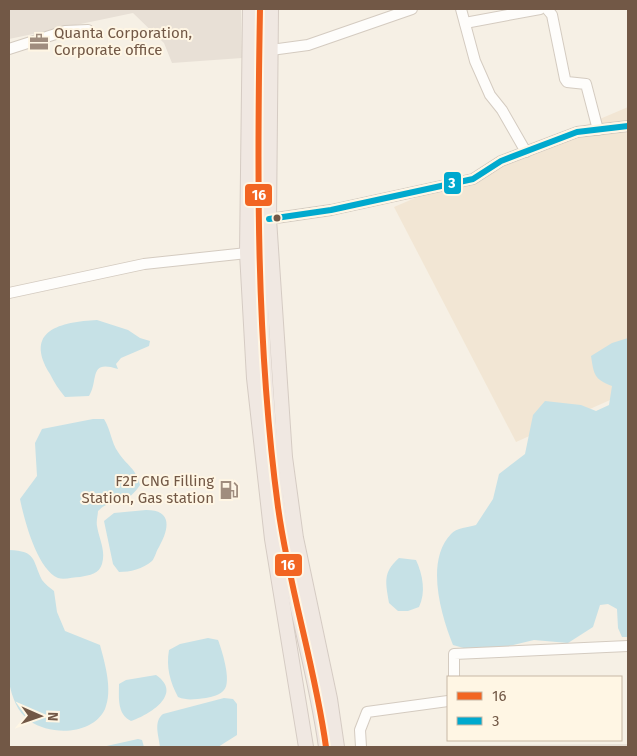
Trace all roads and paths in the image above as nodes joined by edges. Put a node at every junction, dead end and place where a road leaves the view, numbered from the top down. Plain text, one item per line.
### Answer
1 (250, 9) edge
2 (260, 9) edge
3 (271, 9) edge
4 (412, 9) edge
5 (462, 9) edge
6 (540, 9) edge
7 (547, 9) edge
8 (465, 23) junction
9 (88, 30) dead end
10 (9, 49) edge
11 (271, 50) junction
12 (628, 126) edge
13 (598, 130) junction
14 (526, 152) junction
15 (269, 219) junction
16 (247, 252) junction
17 (9, 293) edge
18 (628, 646) edge
19 (454, 676) edge
20 (324, 700) junction
21 (447, 701) edge
22 (306, 747) edge
23 (326, 747) edge
24 (337, 747) edge
25 (361, 747) edge

1 - 16 highway
2 - 20 highway
3 - 11 highway
4 - 11 street
5 - 8 street
6 - 8 street
7 - 13 street
8 - 14 street
9 - 10 street
11 - 15 highway
12 - 13 street
13 - 14 street
14 - 15 street
15 - 20 highway
16 - 17 street
16 - 22 highway
18 - 19 street
20 - 23 highway
20 - 24 highway
21 - 25 street

